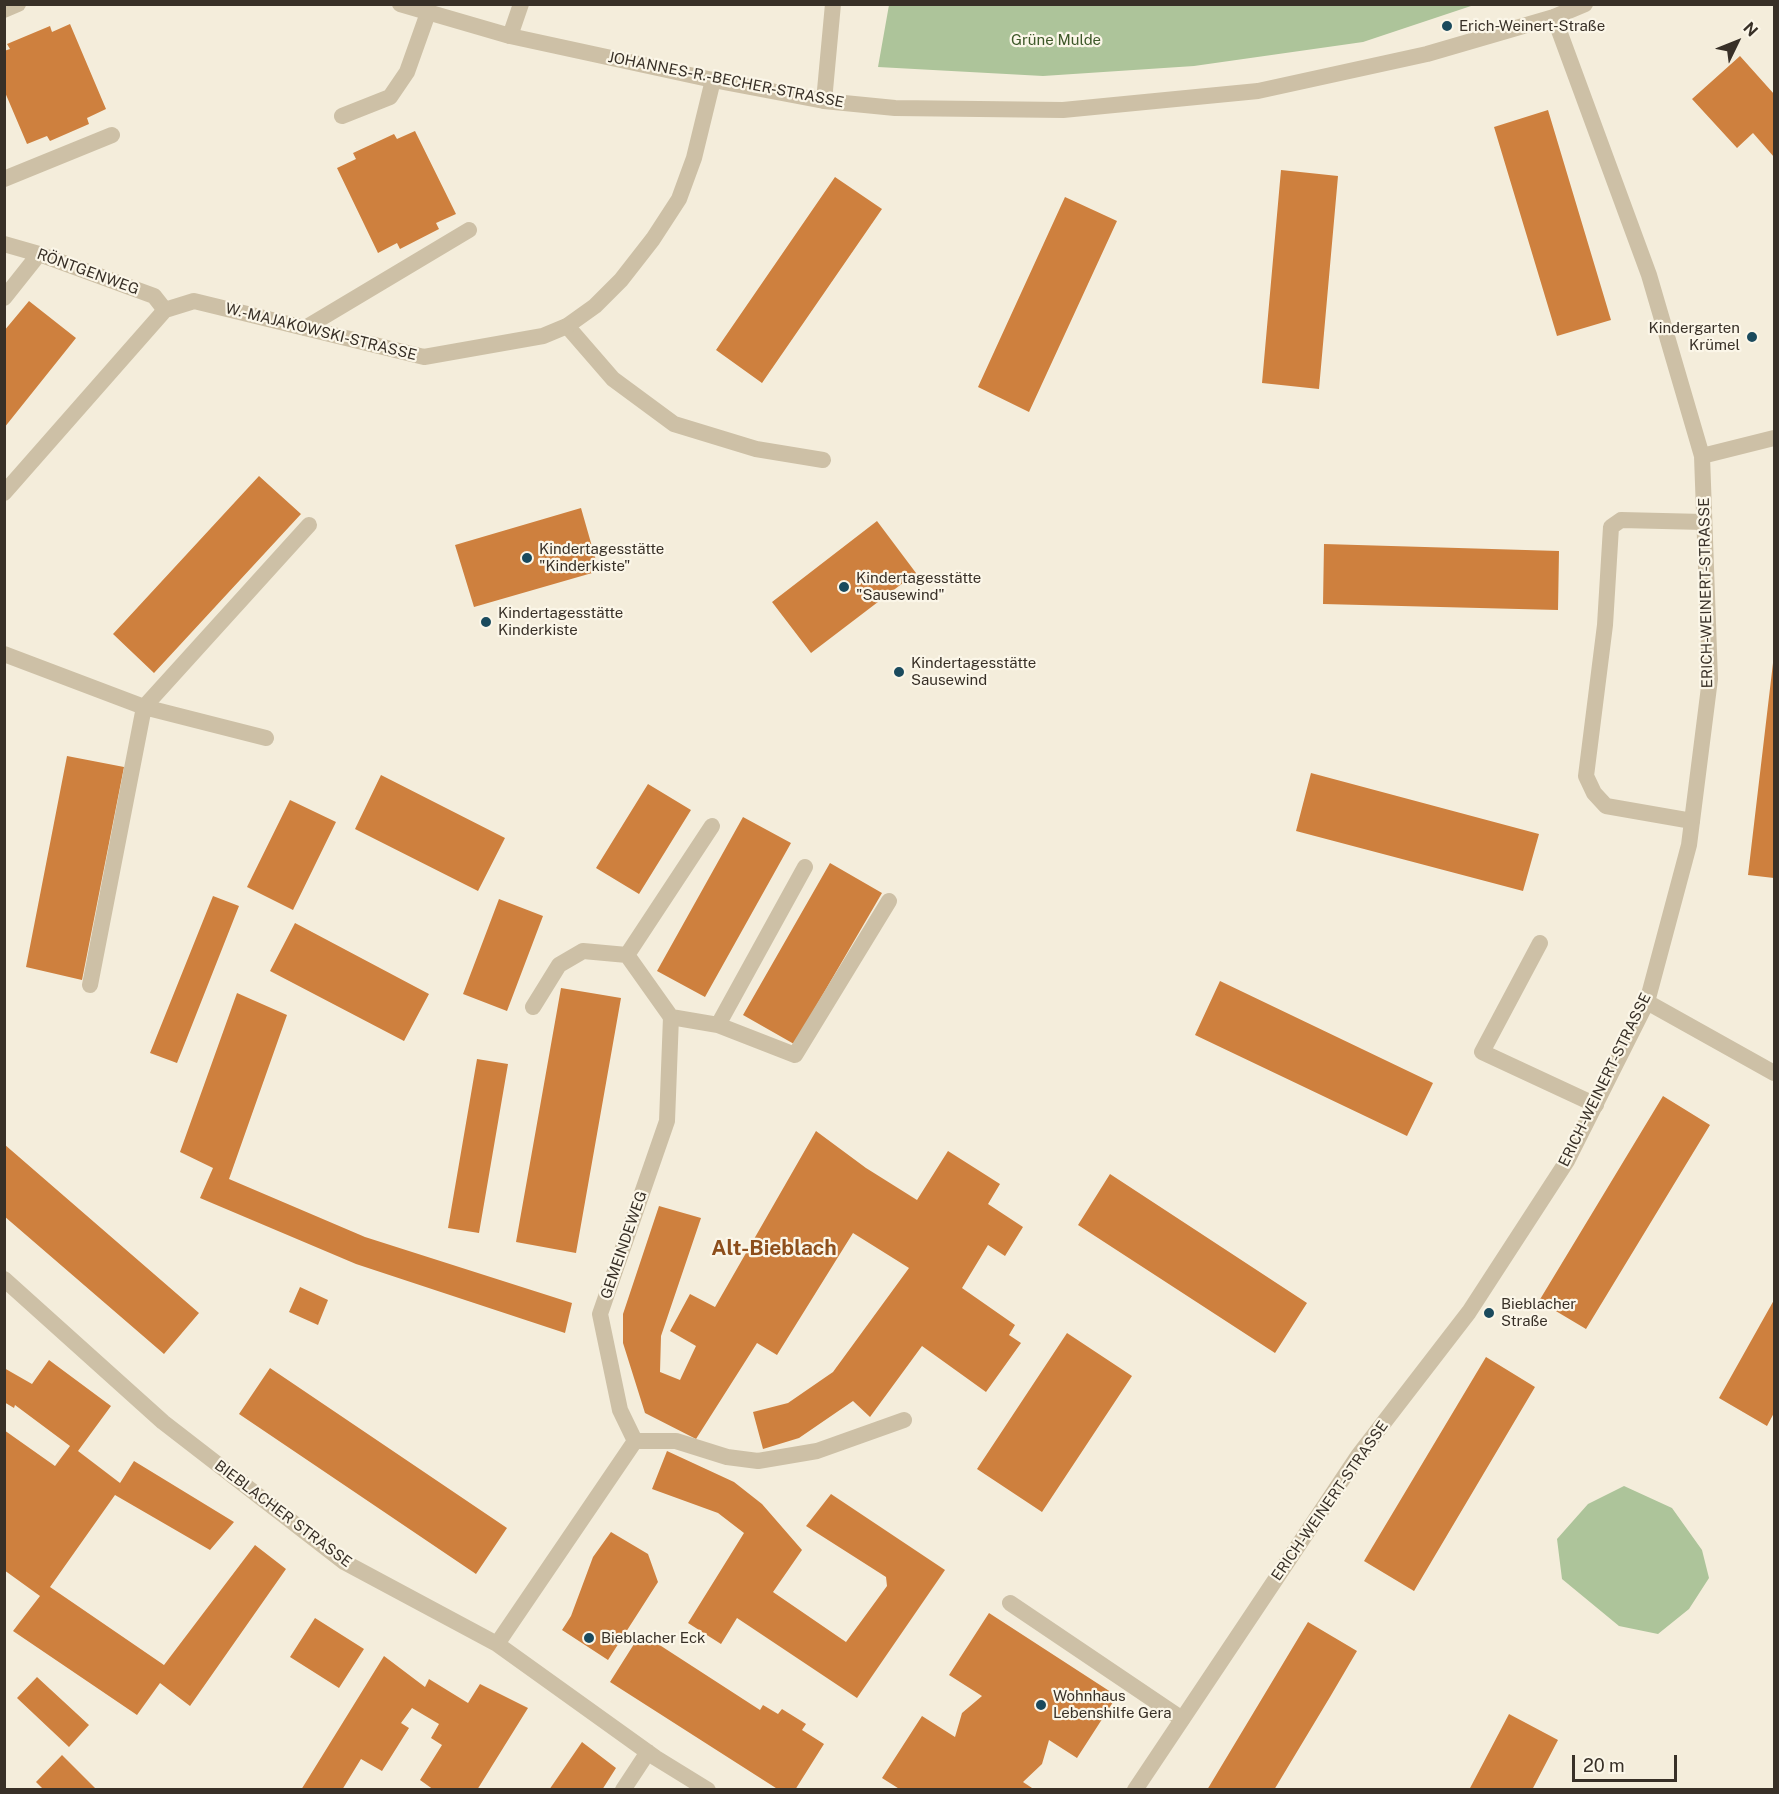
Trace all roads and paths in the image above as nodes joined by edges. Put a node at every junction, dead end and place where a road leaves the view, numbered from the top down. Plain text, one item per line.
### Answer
1 (18, 4) edge
2 (400, 4) edge
3 (521, 4) edge
4 (833, 4) edge
5 (1585, 4) edge
6 (4, 10) edge
7 (428, 13) junction
8 (1554, 17) junction
9 (510, 36) junction
10 (713, 80) junction
11 (824, 101) junction
12 (342, 116) dead end
13 (112, 135) dead end
14 (4, 178) edge
15 (469, 230) dead end
16 (4, 244) edge
17 (39, 254) junction
18 (4, 298) edge
19 (165, 310) junction
20 (567, 326) junction
21 (305, 328) junction
22 (1774, 438) edge
23 (1702, 456) junction
24 (824, 459) dead end
25 (4, 493) edge
26 (1704, 522) junction
27 (309, 525) dead end
28 (4, 654) edge
29 (144, 707) junction
30 (266, 738) dead end
31 (1692, 820) junction
32 (712, 826) dead end
33 (805, 867) dead end
34 (889, 901) dead end
35 (1540, 943) dead end
36 (627, 955) junction
37 (90, 985) dead end
38 (1647, 1002) junction
39 (533, 1007) dead end
40 (671, 1017) junction
41 (718, 1025) junction
42 (1774, 1073) edge
43 (1596, 1105) junction
44 (4, 1280) edge
45 (904, 1420) dead end
46 (635, 1441) junction
47 (1010, 1603) dead end
48 (497, 1644) junction
49 (1182, 1719) junction
50 (648, 1752) junction
51 (623, 1790) edge
52 (708, 1790) edge
53 (1135, 1790) edge

1 - 6 street
2 - 7 street, JOHANNES-R.-BECHER-STRASSE
3 - 9 street
4 - 11 street
5 - 8 street, JOHANNES-R.-BECHER-STRASSE
7 - 9 street, JOHANNES-R.-BECHER-STRASSE
7 - 12 street
8 - 11 street, JOHANNES-R.-BECHER-STRASSE
8 - 23 street, ERICH-WEINERT-STRASSE
9 - 10 street, JOHANNES-R.-BECHER-STRASSE
10 - 11 street, JOHANNES-R.-BECHER-STRASSE
10 - 20 street, W.-MAJAKOWSKI-STRASSE
13 - 14 street
15 - 21 street
16 - 17 street, RÖNTGENWEG
17 - 18 street
17 - 19 street, RÖNTGENWEG
19 - 21 street, W.-MAJAKOWSKI-STRASSE
19 - 25 street
20 - 21 street, W.-MAJAKOWSKI-STRASSE
20 - 24 street
22 - 23 street
23 - 26 street, ERICH-WEINERT-STRASSE
26 - 31 street, ERICH-WEINERT-STRASSE
26 - 31 street
27 - 29 street
28 - 29 street
29 - 30 street
29 - 37 street
31 - 38 street, ERICH-WEINERT-STRASSE
32 - 36 street
33 - 41 street
34 - 41 street
35 - 43 street
36 - 39 street
36 - 40 street
38 - 42 street
38 - 43 street, ERICH-WEINERT-STRASSE
40 - 41 street
40 - 46 street, GEMEINDEWEG
43 - 49 street, ERICH-WEINERT-STRASSE
44 - 48 street, BIEBLACHER STRASSE
45 - 46 street
46 - 48 street
47 - 49 street
48 - 50 street, BIEBLACHER STRASSE
49 - 53 street, ERICH-WEINERT-STRASSE
50 - 51 street
50 - 52 street, BIEBLACHER STRASSE

